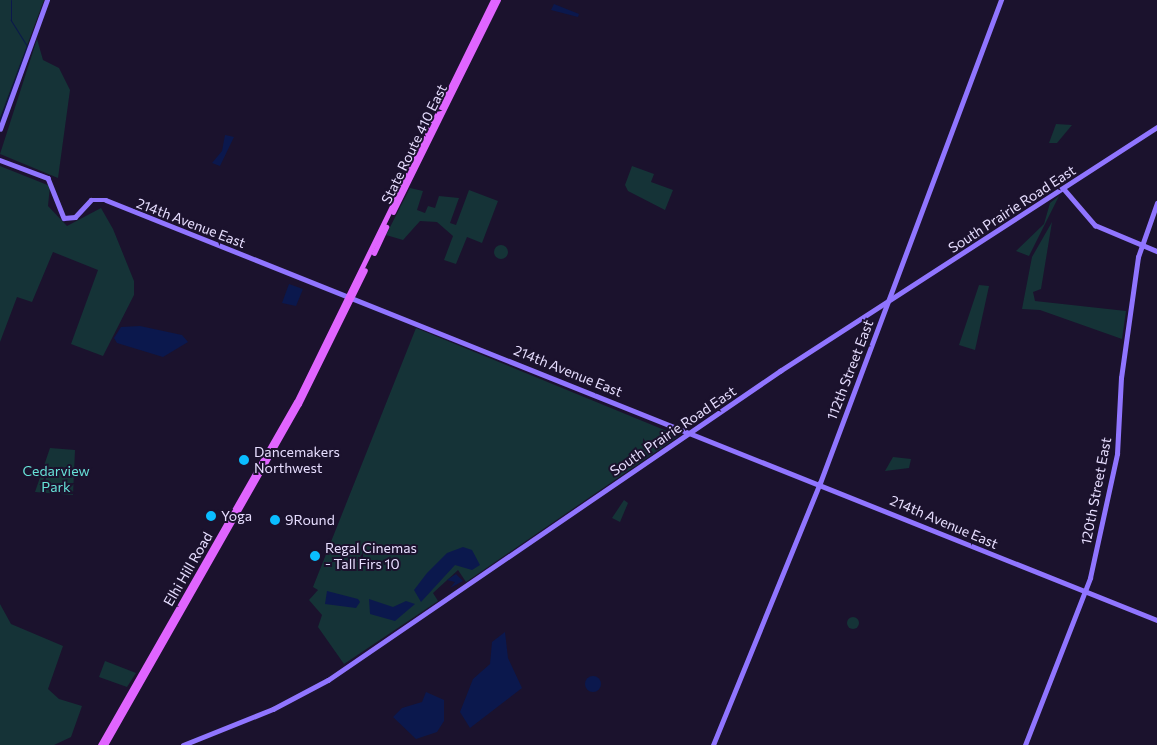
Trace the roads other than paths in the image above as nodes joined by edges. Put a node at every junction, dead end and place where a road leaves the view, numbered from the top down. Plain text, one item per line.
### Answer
1 (47, 0) edge
2 (493, 0) edge
3 (498, 0) edge
4 (1001, 0) edge
5 (1157, 127) edge
6 (0, 129) edge
7 (0, 160) edge
8 (1064, 189) junction
9 (1157, 203) edge
10 (1141, 246) junction
11 (1157, 251) edge
12 (891, 292) junction
13 (897, 297) junction
14 (349, 298) junction
15 (887, 303) junction
16 (876, 310) junction
17 (882, 316) junction
18 (679, 427) junction
19 (698, 427) junction
20 (691, 432) junction
21 (701, 436) junction
22 (681, 439) junction
23 (820, 482) junction
24 (1086, 592) junction
25 (1157, 620) edge
26 (196, 744) edge
27 (100, 745) edge
28 (105, 745) edge
29 (183, 745) edge
30 (713, 745) edge
31 (1025, 745) edge

1 - 6 street
2 - 14 main road, State Route 410 East
3 - 14 main road, State Route 410 East
4 - 12 street, 112th Street East
5 - 8 street, South Prairie Road East
7 - 14 street, 214th Avenue East
8 - 10 street
8 - 13 street, South Prairie Road East
9 - 10 street, 120th Street East
10 - 11 street
10 - 24 street, 120th Street East
12 - 13 street
12 - 15 street, 112th Street East
13 - 15 street, South Prairie Road East
14 - 18 street, 214th Avenue East
14 - 27 main road, Elhi Hill Road
14 - 28 main road, Elhi Hill Road
15 - 16 street, South Prairie Road East
15 - 17 street, 112th Street East
16 - 17 street
16 - 19 street, South Prairie Road East
17 - 23 street, 112th Street East
18 - 20 street, 214th Avenue East
18 - 22 street
19 - 20 street, South Prairie Road East
19 - 21 street
20 - 21 street, 214th Avenue East
20 - 22 street, South Prairie Road East
21 - 23 street, 214th Avenue East
22 - 26 street, South Prairie Road East
23 - 24 street, 214th Avenue East
23 - 30 street, 112th Street East
24 - 25 street, 214th Avenue East
24 - 31 street, 120th Street East
26 - 29 street, South Prairie Road East

